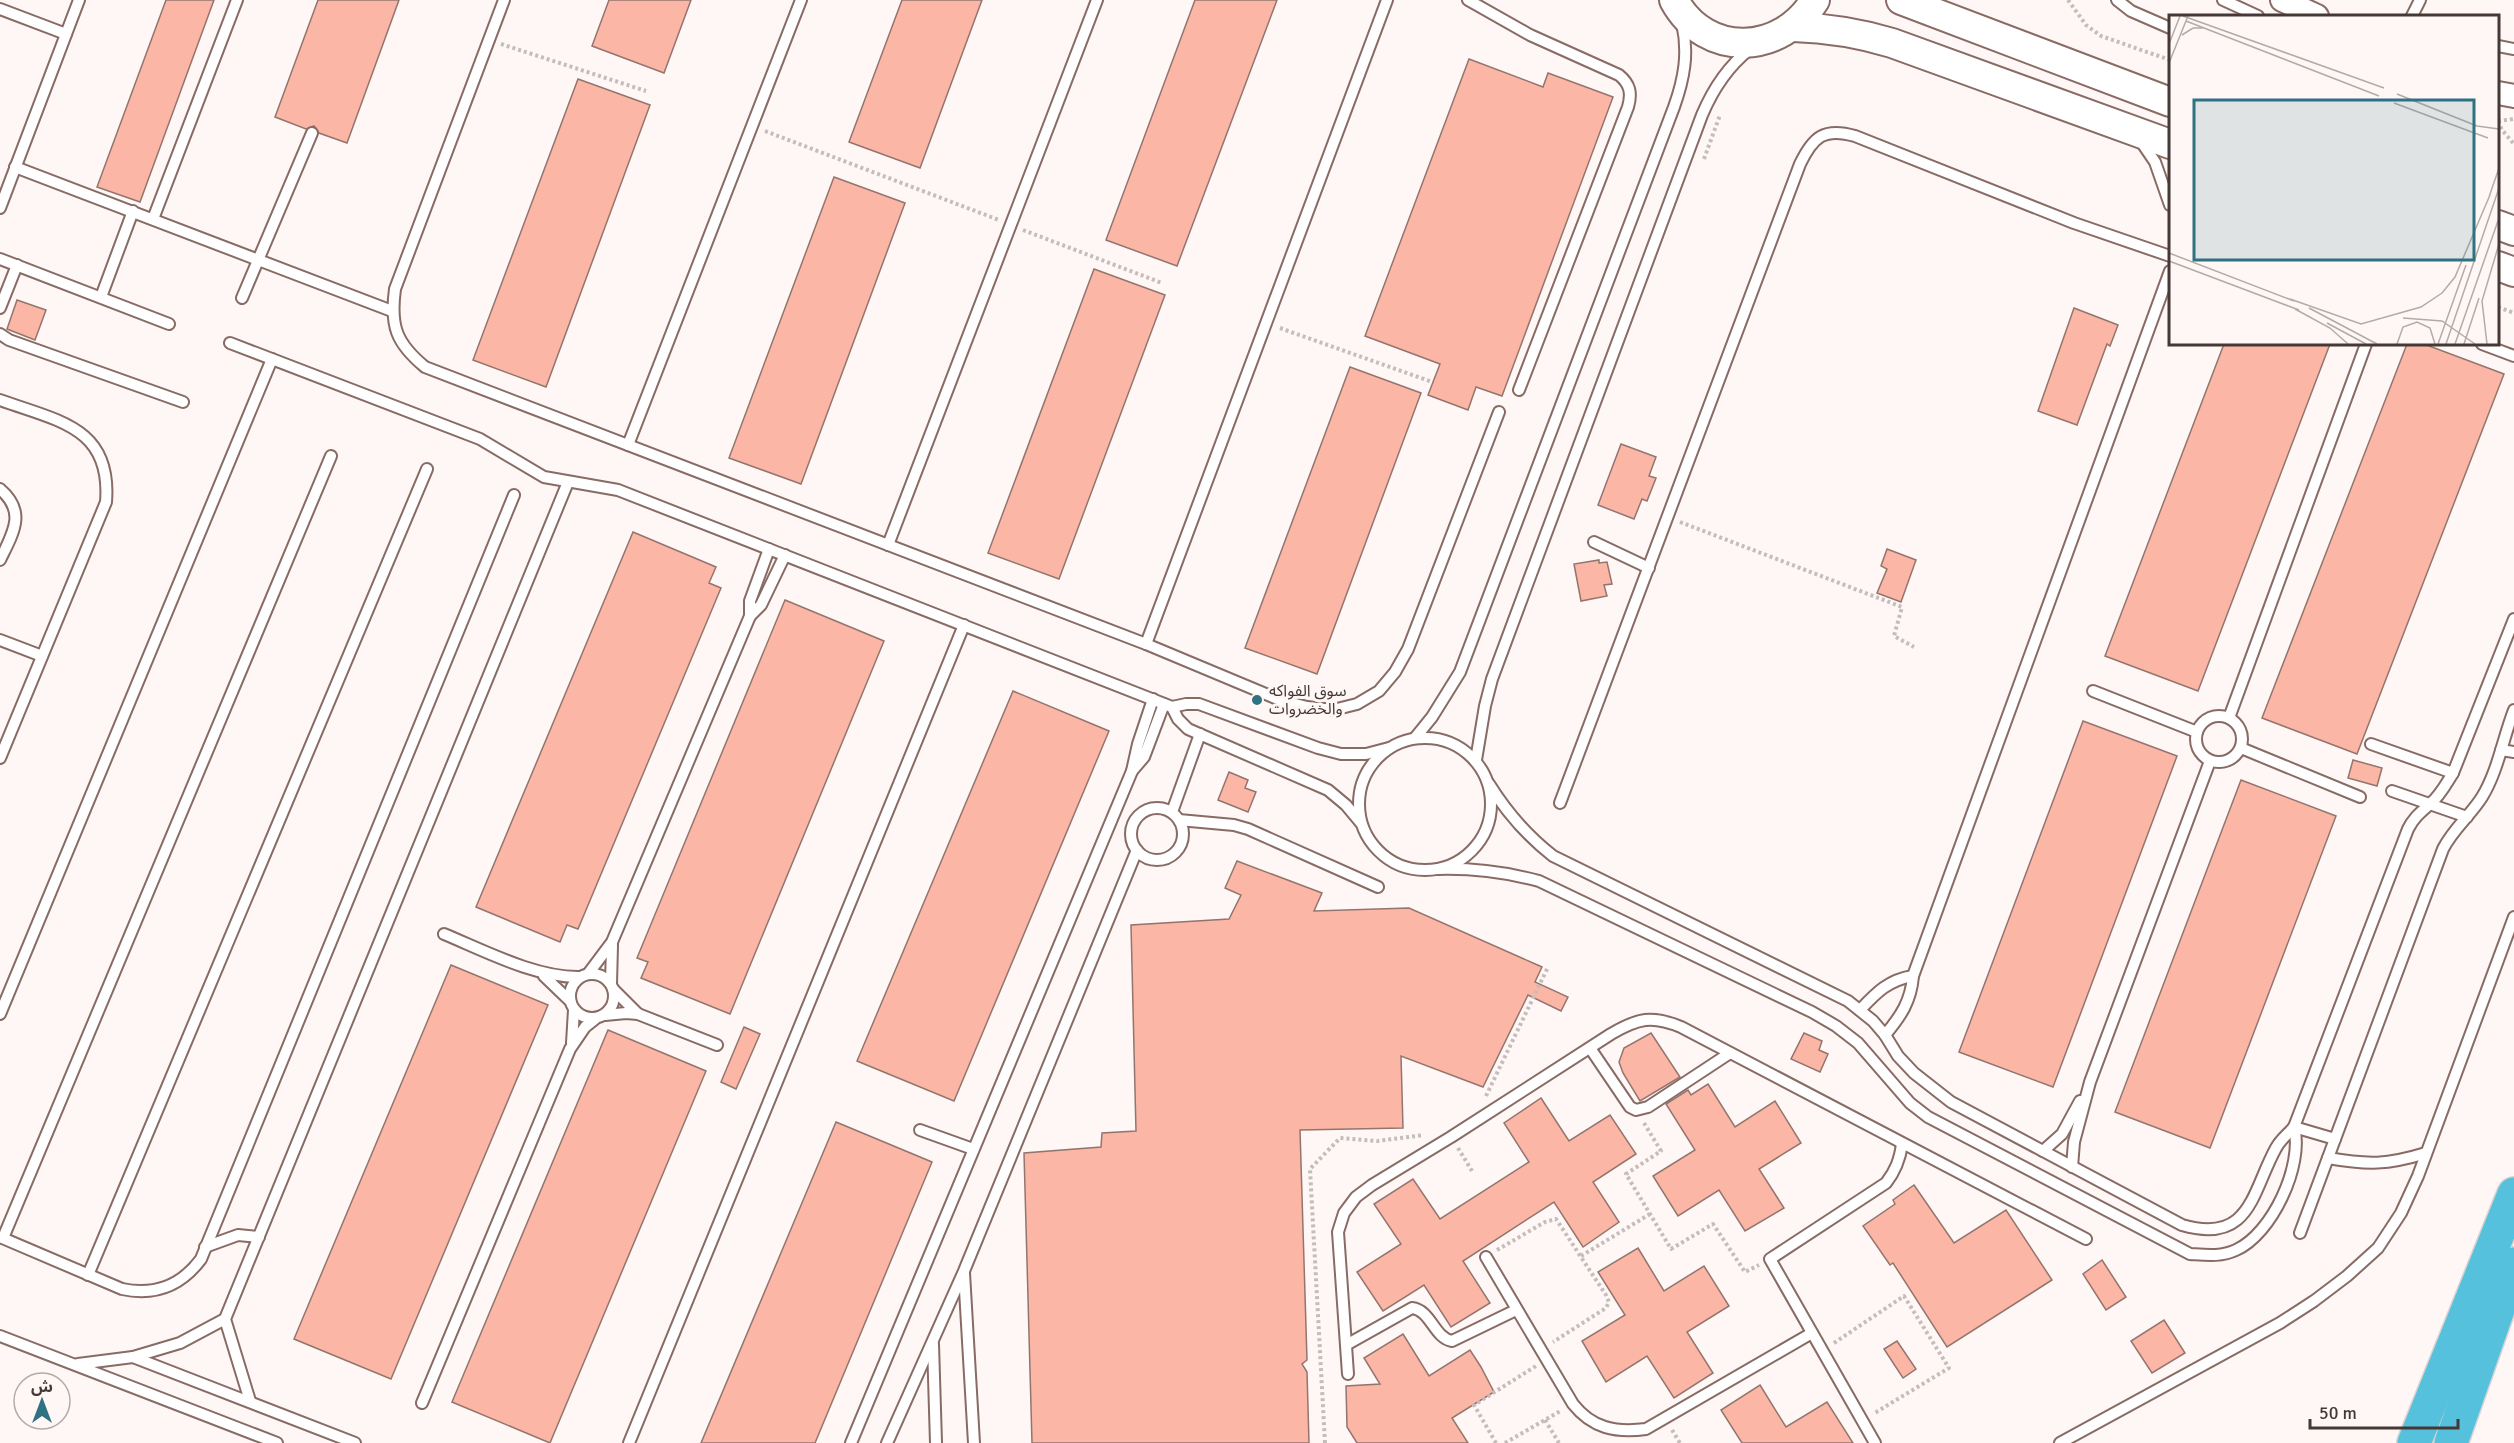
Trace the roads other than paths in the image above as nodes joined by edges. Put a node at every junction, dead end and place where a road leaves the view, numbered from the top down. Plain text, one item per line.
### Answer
1 (79, 0) edge
2 (237, 0) edge
3 (504, 0) edge
4 (801, 0) edge
5 (1097, 0) edge
6 (1387, 0) edge
7 (1468, 0) edge
8 (1815, 0) edge
9 (1901, 0) edge
10 (2117, 0) edge
11 (2223, 0) edge
12 (2282, 0) edge
13 (2420, 0) edge
14 (1677, 5) edge
15 (0, 9) edge
16 (2256, 15) edge
17 (2315, 15) edge
18 (2412, 15) edge
19 (1793, 27) junction
20 (2169, 28) edge
21 (66, 34) junction
22 (1760, 42) junction
23 (2499, 46) edge
24 (2514, 49) edge
25 (2499, 93) edge
26 (2514, 96) edge
27 (2169, 102) edge
28 (2133, 130) junction
29 (312, 133) dead end
30 (2169, 144) edge
31 (15, 167) junction
32 (2169, 202) edge
33 (1, 203) edge
34 (133, 211) junction
35 (153, 219) junction
36 (2499, 225) edge
37 (2514, 231) edge
38 (2169, 256) edge
39 (0, 259) edge
40 (259, 259) junction
41 (17, 265) junction
42 (2499, 266) edge
43 (2514, 272) edge
44 (2169, 274) edge
45 (101, 297) junction
46 (242, 298) dead end
47 (0, 308) edge
48 (392, 311) junction
49 (169, 324) dead end
50 (0, 334) edge
51 (230, 343) dead end
52 (2366, 345) edge
53 (2485, 345) edge
54 (2514, 356) edge
55 (272, 359) junction
56 (1519, 390) dead end
57 (0, 400) edge
58 (183, 402) dead end
59 (1499, 412) dead end
60 (628, 446) junction
61 (331, 456) dead end
62 (427, 469) dead end
63 (568, 482) junction
64 (0, 489) edge
65 (514, 495) dead end
66 (1594, 542) dead end
67 (888, 545) junction
68 (769, 549) junction
69 (785, 555) junction
70 (0, 560) edge
71 (1649, 568) junction
72 (750, 615) junction
73 (2514, 620) edge
74 (964, 625) junction
75 (0, 640) edge
76 (1146, 644) junction
77 (42, 656) junction
78 (2093, 691) dead end
79 (1163, 703) junction
80 (2513, 717) edge
81 (2229, 718) junction
82 (2197, 732) junction
83 (1200, 734) junction
84 (1415, 738) junction
85 (2371, 744) dead end
86 (1389, 748) junction
87 (2241, 748) junction
88 (2500, 750) junction
89 (2514, 752) edge
90 (0, 758) edge
91 (1476, 760) junction
92 (2210, 761) junction
93 (2452, 773) junction
94 (1489, 784) junction
95 (2392, 791) dead end
96 (2360, 797) dead end
97 (1560, 803) dead end
98 (2431, 804) junction
99 (1175, 816) junction
100 (2467, 817) junction
101 (1360, 823) junction
102 (1137, 850) junction
103 (1438, 869) junction
104 (1378, 887) dead end
105 (2514, 917) edge
106 (444, 934) dead end
107 (612, 942) junction
108 (537, 971) junction
109 (584, 976) junction
110 (1912, 976) junction
111 (612, 987) junction
112 (572, 1005) junction
113 (1860, 1010) junction
114 (0, 1014) edge
115 (638, 1014) junction
116 (600, 1017) junction
117 (1885, 1035) junction
118 (717, 1045) dead end
119 (1590, 1048) junction
120 (570, 1049) junction
121 (1730, 1053) junction
122 (2090, 1082) junction
123 (2294, 1127) junction
124 (920, 1130) dead end
125 (2335, 1139) junction
126 (1902, 1144) junction
127 (973, 1149) junction
128 (2043, 1151) junction
129 (2426, 1153) junction
130 (2328, 1158) junction
131 (2072, 1167) junction
132 (2514, 1194) edge
133 (2300, 1233) dead end
134 (1, 1237) edge
135 (259, 1237) junction
136 (2086, 1239) dead end
137 (205, 1247) junction
138 (1486, 1257) road end
139 (2514, 1264) edge
140 (964, 1271) junction
141 (88, 1275) junction
142 (1516, 1310) junction
143 (225, 1319) junction
144 (1812, 1333) junction
145 (0, 1336) edge
146 (933, 1341) junction
147 (1346, 1345) junction
148 (133, 1357) junction
149 (74, 1364) junction
150 (1348, 1374) dead end
151 (249, 1401) junction
152 (422, 1403) dead end
153 (277, 1443) edge
154 (356, 1443) edge
155 (629, 1443) edge
156 (851, 1443) edge
157 (887, 1443) edge
158 (936, 1443) edge
159 (974, 1443) edge
160 (1875, 1443) edge
161 (2060, 1443) edge
162 (2415, 1443) edge
163 (2451, 1443) edge

1 - 21 lane
2 - 35 lane
3 - 48 lane
4 - 60 lane
5 - 67 lane
6 - 76 lane
7 - 56 lane
8 - 19 street
9 - 27 street
10 - 20 lane
11 - 16 lane
12 - 17 street
13 - 18 lane
14 - 22 street
14 - 84 lane
15 - 21 lane
19 - 22 street
19 - 28 street
21 - 31 lane
22 - 91 lane
23 - 24 lane
25 - 26 street
28 - 30 street
28 - 32 lane
29 - 40 lane
31 - 33 lane
31 - 34 lane
34 - 35 lane
34 - 45 lane
35 - 40 lane
36 - 37 street
38 - 71 lane
39 - 41 lane
40 - 46 lane
40 - 48 lane
41 - 45 lane
41 - 47 lane
42 - 43 street
44 - 110 lane
45 - 49 lane
48 - 60 lane
50 - 58 lane
51 - 55 lane
52 - 81 lane
53 - 54 lane
55 - 63 lane
55 - 114 lane
57 - 77 lane
59 - 76 lane
60 - 67 lane
61 - 134 lane
62 - 141 lane
63 - 68 lane
63 - 135 lane
64 - 70 lane
65 - 137 lane
66 - 71 lane
67 - 76 lane
68 - 69 lane
68 - 72 lane
69 - 72 lane
69 - 74 lane
71 - 97 lane
72 - 107 lane
73 - 93 lane
74 - 79 lane
74 - 155 lane
75 - 77 lane
77 - 90 lane
78 - 82 lane
79 - 83 lane
79 - 86 lane
79 - 127 lane
80 - 88 lane
81 - 82 lane
81 - 87 lane
82 - 92 lane
83 - 99 lane
83 - 101 lane
84 - 86 lane
84 - 91 lane
85 - 93 lane
86 - 101 lane
87 - 92 lane
87 - 96 lane
88 - 89 lane
88 - 100 lane
91 - 94 lane
92 - 122 lane
93 - 98 lane
94 - 103 lane
94 - 113 lane
95 - 98 lane
98 - 100 lane
98 - 123 lane
99 - 102 lane
99 - 102 lane
99 - 104 lane
100 - 125 lane
101 - 103 lane
102 - 140 lane
103 - 123 lane
105 - 129 lane
106 - 108 lane
107 - 109 lane
107 - 111 lane
108 - 109 lane
108 - 112 lane
109 - 111 lane
109 - 112 lane
110 - 113 lane
110 - 117 lane
111 - 115 lane
111 - 116 lane
112 - 116 lane
112 - 120 lane
113 - 117 lane
115 - 116 lane
115 - 118 lane
116 - 120 lane
117 - 128 lane
119 - 121 lane
119 - 121 lane
119 - 147 lane
120 - 152 lane
121 - 126 lane
122 - 128 lane
122 - 131 lane
123 - 125 lane
123 - 131 lane
124 - 127 lane
125 - 130 lane
126 - 136 lane
126 - 144 lane
127 - 156 lane
128 - 131 lane
129 - 130 lane
129 - 161 lane
130 - 133 lane
132 - 162 highway
134 - 141 lane
135 - 137 lane
135 - 143 lane
137 - 141 lane
138 - 142 lane
139 - 163 highway
140 - 146 lane
140 - 159 lane
142 - 144 lane
142 - 147 lane
143 - 148 lane
143 - 151 lane
144 - 160 lane
145 - 149 lane
146 - 157 lane
146 - 158 lane
147 - 150 lane
148 - 149 lane
148 - 151 lane
149 - 153 lane
151 - 154 lane

